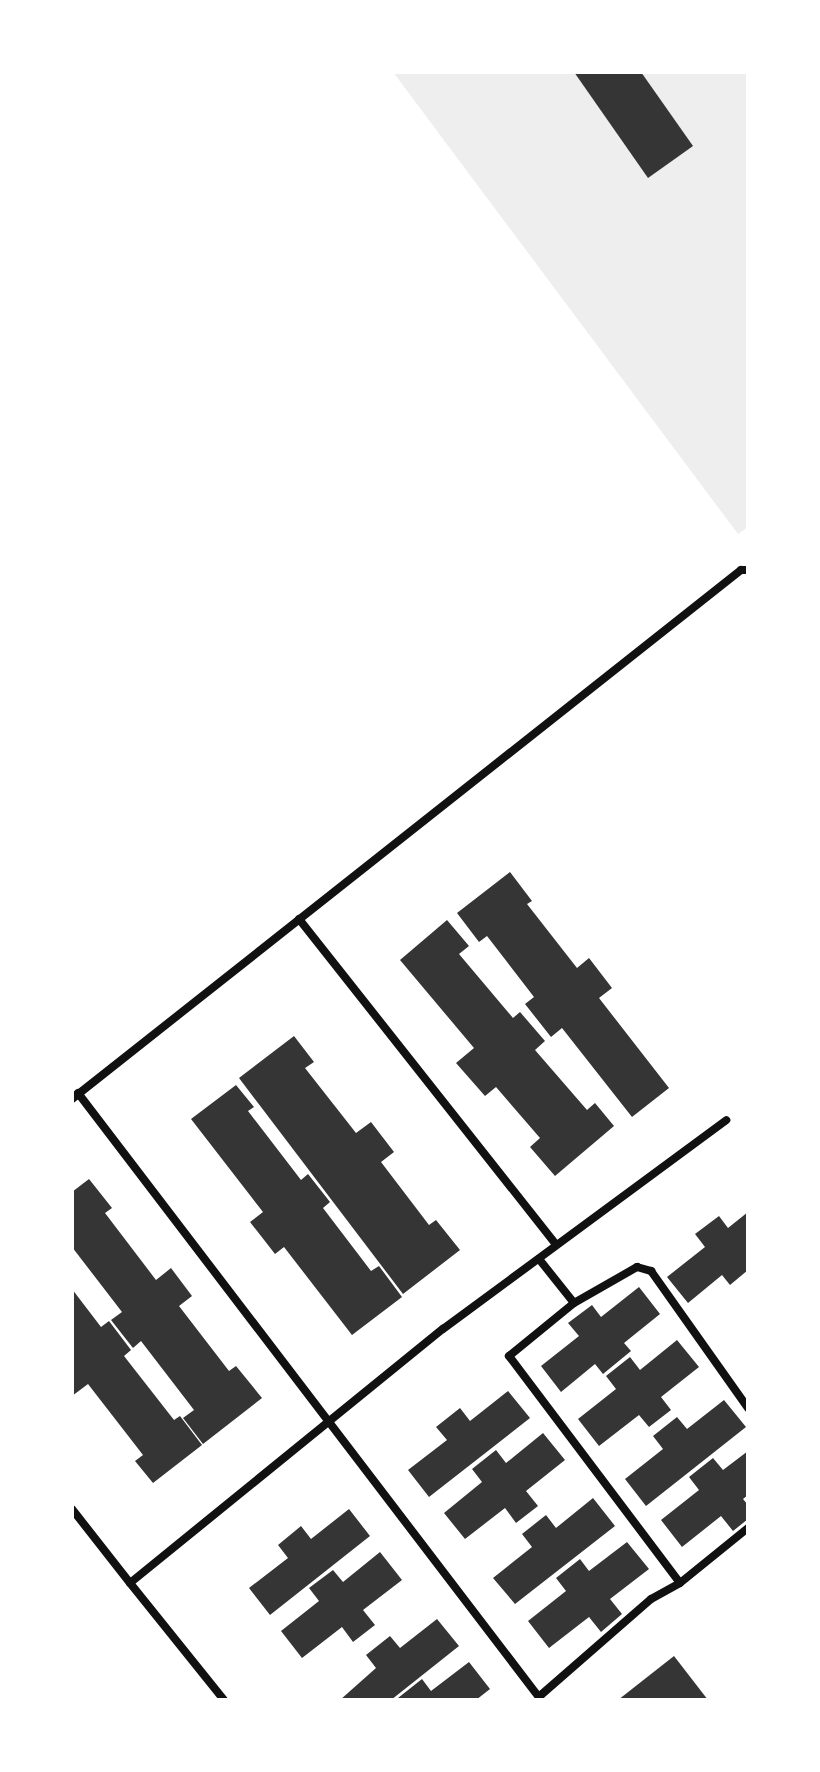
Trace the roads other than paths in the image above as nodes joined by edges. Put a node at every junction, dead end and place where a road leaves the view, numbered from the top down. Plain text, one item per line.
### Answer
1 (748, 570) edge
2 (299, 919) junction
3 (75, 1096) edge
4 (726, 1120) dead end
5 (556, 1245) junction
6 (539, 1259) junction
7 (574, 1303) junction
8 (748, 1408) edge
9 (328, 1424) junction
10 (72, 1509) edge
11 (748, 1528) edge
12 (130, 1583) junction
13 (680, 1583) junction
14 (540, 1698) edge
15 (224, 1700) edge

1 - 2 street
2 - 3 street
2 - 5 street
3 - 9 street
4 - 5 street
5 - 6 street
6 - 7 street
6 - 9 street
7 - 8 street
7 - 13 street
9 - 12 street
9 - 14 street
10 - 12 street
11 - 13 street
12 - 15 street
13 - 14 street

